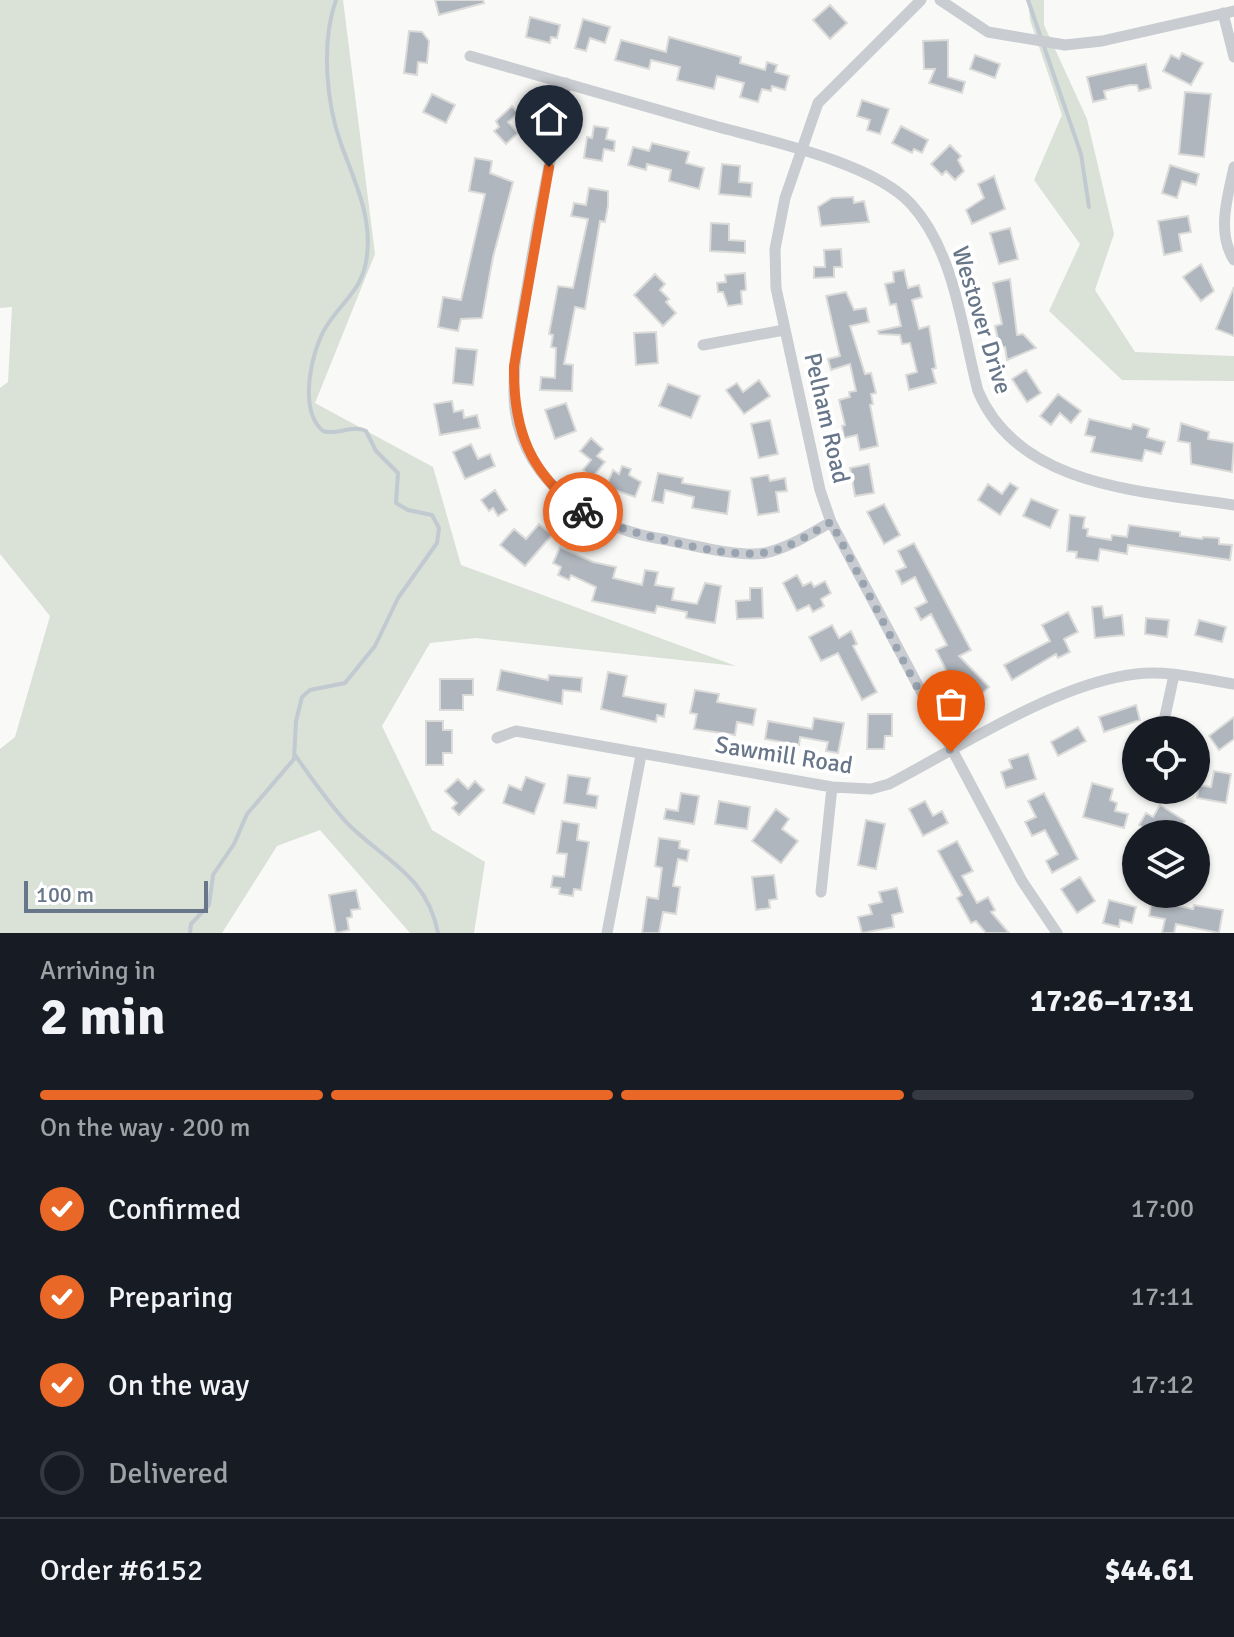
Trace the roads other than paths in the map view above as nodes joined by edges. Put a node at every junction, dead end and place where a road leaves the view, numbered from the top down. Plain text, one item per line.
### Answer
1 (921, 0) edge
2 (940, 0) edge
3 (1229, 12) edge
4 (470, 56) dead end
5 (1234, 57) edge
6 (566, 83) junction
7 (801, 151) junction
8 (1234, 167) edge
9 (1234, 260) edge
10 (784, 330) junction
11 (703, 345) dead end
12 (1234, 505) edge
13 (831, 522) junction
14 (1174, 675) junction
15 (1234, 684) edge
16 (1165, 716) edge
17 (497, 738) dead end
18 (951, 752) junction
19 (641, 755) junction
20 (832, 787) junction
21 (821, 892) dead end
22 (607, 933) edge
23 (1057, 933) edge

1 - 7 street, Pelham Road
2 - 3 street
3 - 5 street
4 - 6 street, Westover Drive
6 - 7 street, Westover Drive
6 - 13 street
7 - 10 street, Pelham Road
7 - 12 street, Westover Drive
8 - 9 street
10 - 11 street
10 - 13 street, Pelham Road
13 - 18 street, Pelham Road
14 - 15 street, Sawmill Road
14 - 16 street
14 - 18 street, Sawmill Road
17 - 19 street, Sawmill Road
18 - 20 street, Sawmill Road
18 - 23 street, Pelham Road
19 - 20 street, Sawmill Road
19 - 22 street
20 - 21 street

